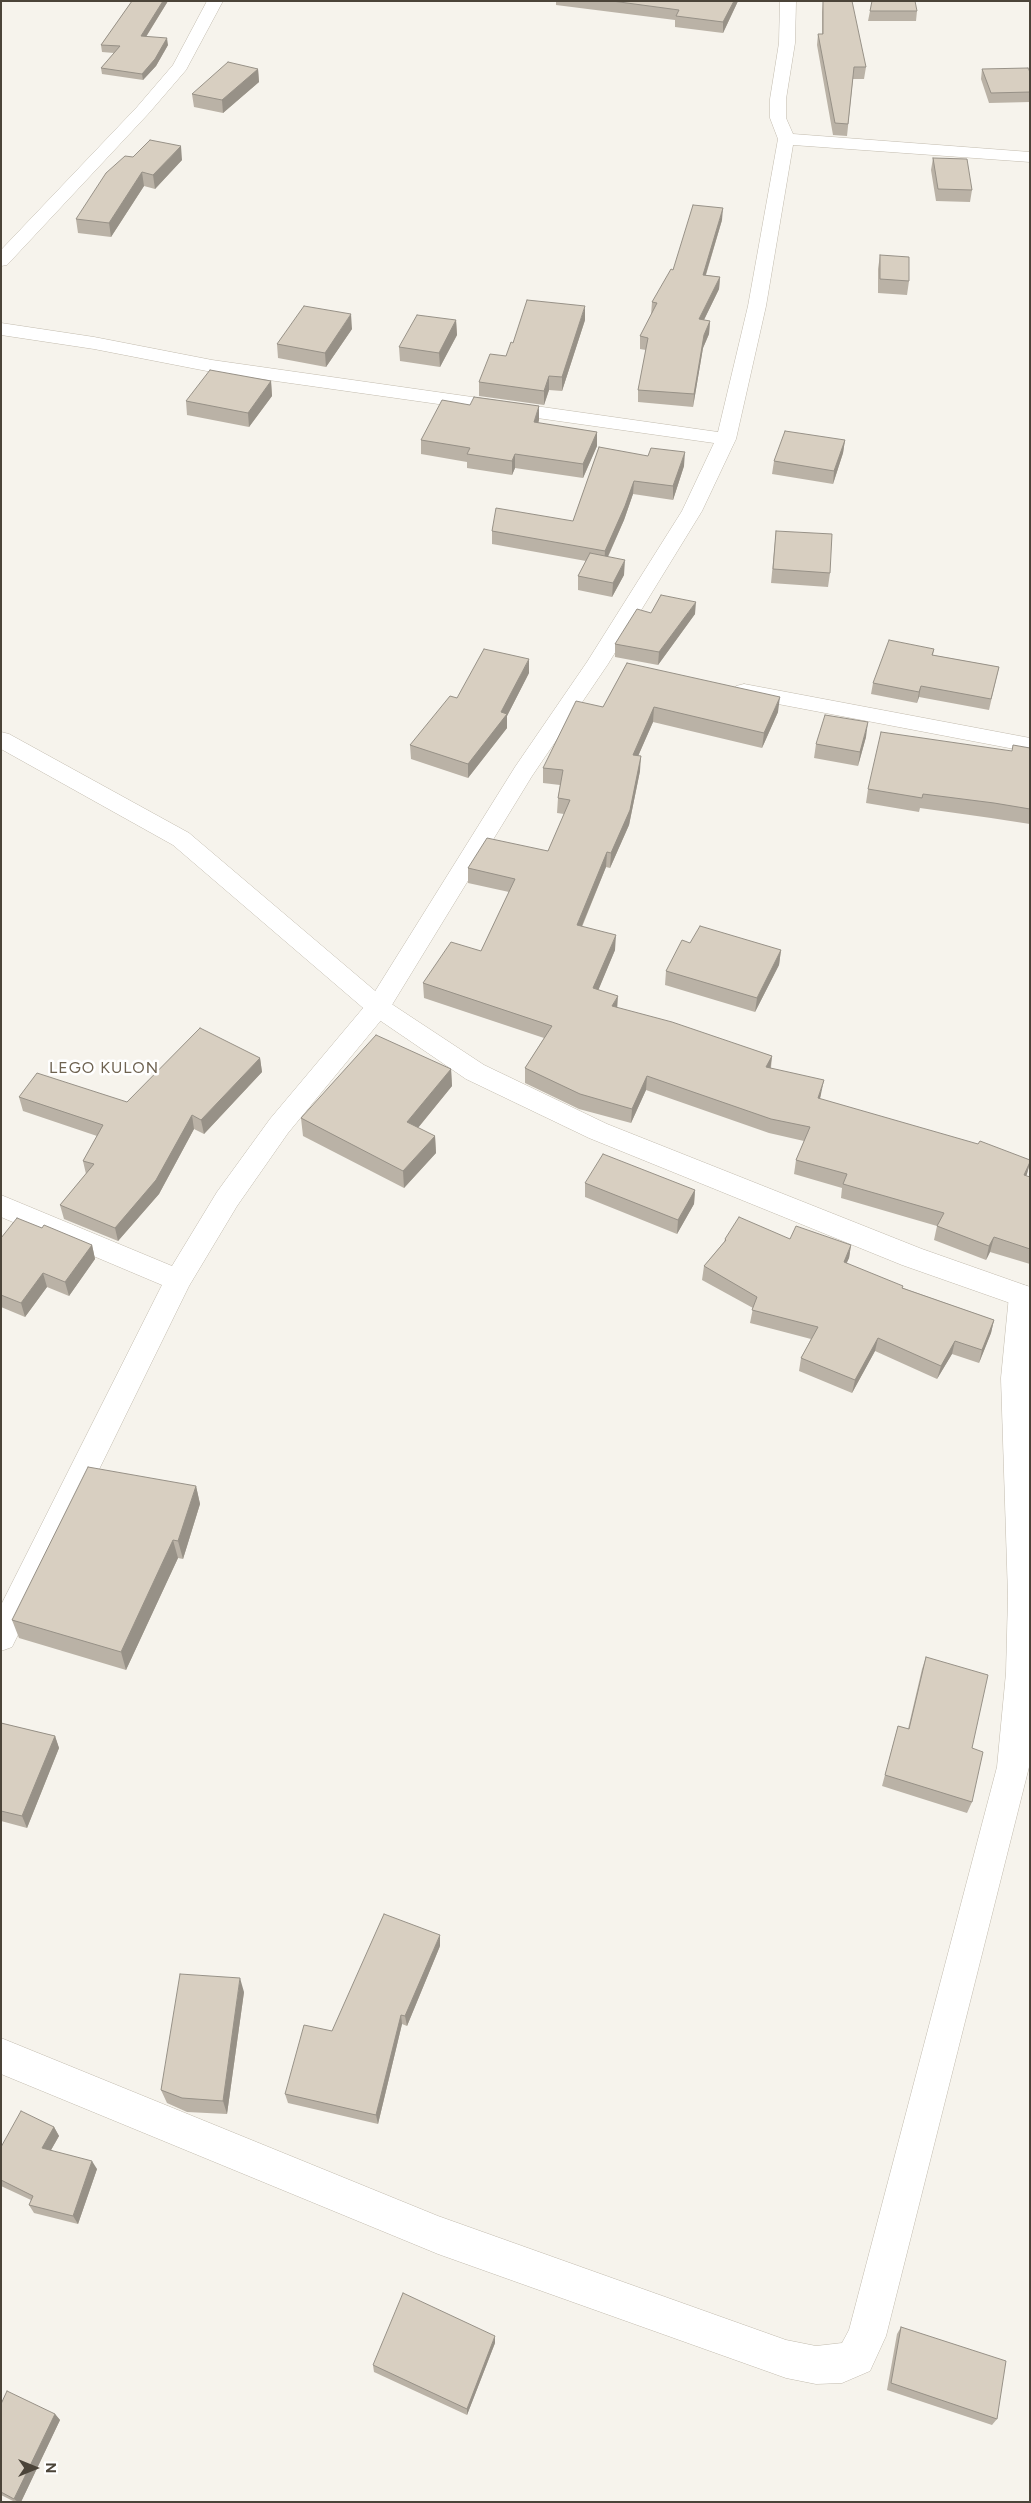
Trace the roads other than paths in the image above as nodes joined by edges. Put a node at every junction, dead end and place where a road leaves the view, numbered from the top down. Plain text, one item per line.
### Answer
1 (215, 1) edge
2 (788, 1) edge
3 (786, 139) junction
4 (1030, 156) edge
5 (1, 261) edge
6 (1, 329) edge
7 (726, 439) junction
8 (724, 687) edge
9 (1, 739) edge
10 (1030, 745) edge
11 (378, 1007) junction
12 (1, 1205) edge
13 (178, 1280) junction
14 (1026, 1298) edge
15 (1, 1637) edge
16 (1, 2056) edge

1 - 5 street
2 - 3 street
3 - 4 street
3 - 7 street
6 - 7 street
7 - 11 street
8 - 10 street
9 - 11 street
11 - 13 street
11 - 14 street
12 - 13 street
13 - 15 street
14 - 16 street

